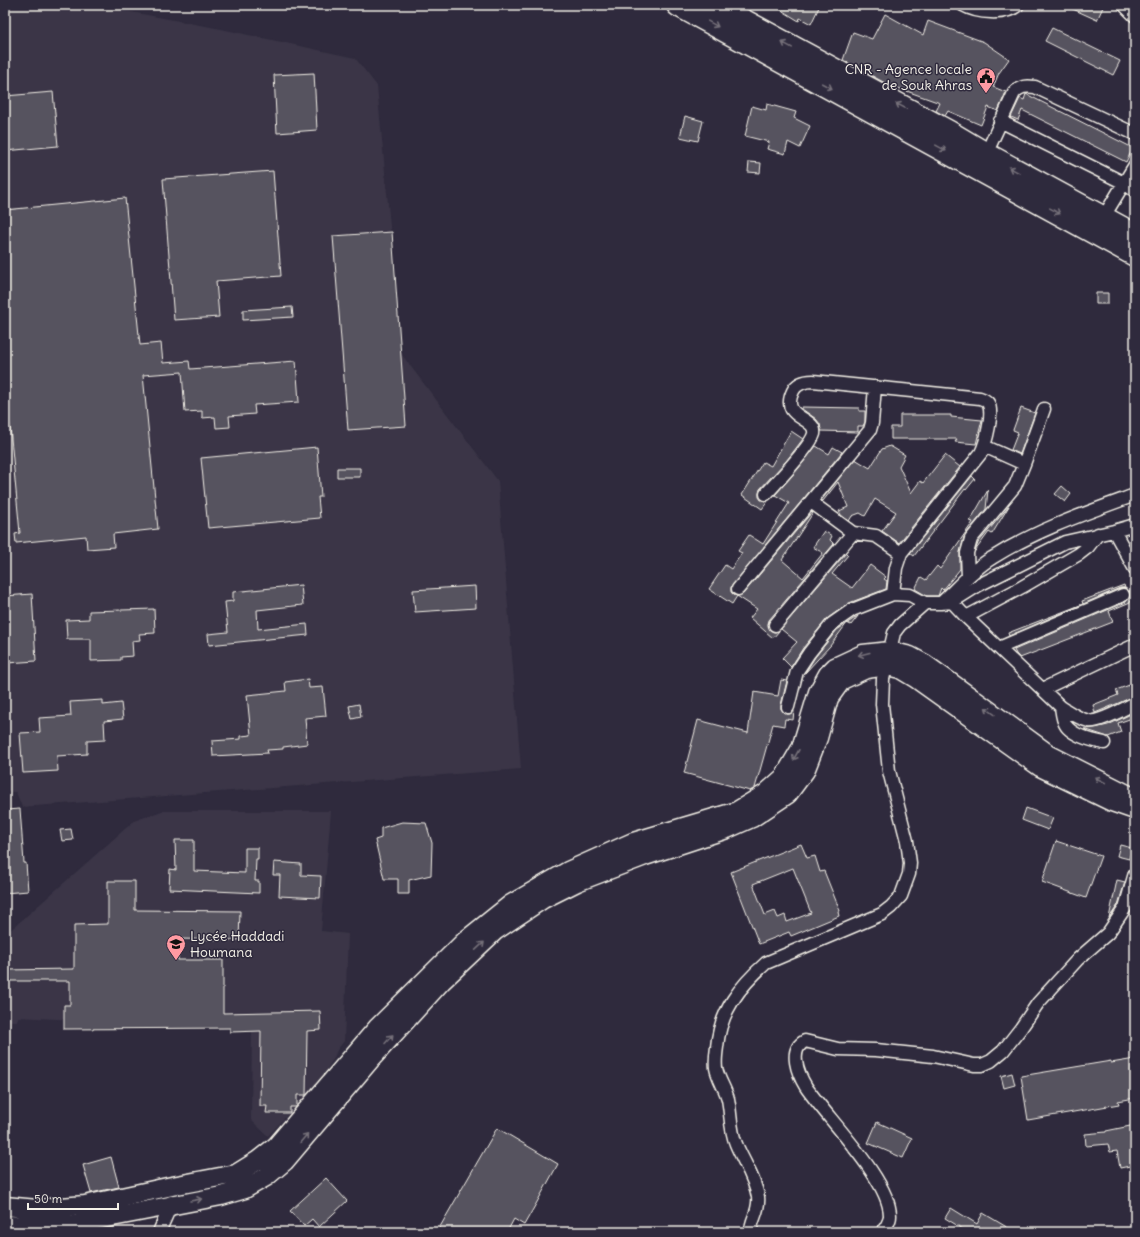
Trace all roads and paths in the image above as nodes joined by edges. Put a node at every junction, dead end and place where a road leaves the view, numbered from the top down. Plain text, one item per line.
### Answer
1 (678, 5) edge
2 (715, 5) edge
3 (963, 5) edge
4 (1018, 5) edge
5 (1124, 5) edge
6 (1135, 16) edge
7 (1000, 121) junction
8 (1135, 134) edge
9 (986, 154) junction
10 (1135, 165) edge
11 (1124, 183) junction
12 (1135, 191) edge
13 (1103, 218) junction
14 (1135, 235) edge
15 (1135, 255) edge
16 (875, 387) junction
17 (1044, 409) dead end
18 (984, 446) junction
19 (1024, 464) junction
20 (766, 494) dead end
21 (1135, 495) edge
22 (811, 502) junction
23 (1135, 525) edge
24 (1114, 531) junction
25 (853, 533) junction
26 (1098, 534) junction
27 (901, 553) junction
28 (1135, 569) edge
29 (968, 577) junction
30 (738, 589) dead end
31 (893, 594) junction
32 (1123, 595) dead end
33 (925, 603) junction
34 (947, 603) junction
35 (966, 617) junction
36 (775, 625) dead end
37 (1135, 645) edge
38 (999, 648) junction
39 (888, 658) junction
40 (1043, 689) junction
41 (1135, 703) edge
42 (788, 707) dead end
43 (1061, 707) junction
44 (1104, 743) dead end
45 (1135, 796) edge
46 (1135, 810) edge
47 (1135, 873) edge
48 (172, 1186) junction
49 (171, 1205) junction
50 (5, 1206) edge
51 (5, 1225) edge
52 (159, 1232) edge
53 (751, 1232) edge
54 (882, 1232) edge

1 -> 15 highway
9 -> 2 highway
3 - 4 street
5 - 6 street
7 - 8 street
7 - 9 street
7 - 11 street
13 -> 9 highway
10 - 11 street
11 - 12 street
11 - 13 street
13 - 14 highway
16 - 18 street
16 - 20 street
16 - 22 street
17 - 19 street
18 - 19 street
18 - 27 street
19 - 29 street
21 - 29 street
22 - 25 street
22 - 30 street
23 - 24 street
24 - 26 street
24 - 28 street
25 - 27 street
25 - 36 street
26 - 34 street
26 - 35 street
27 - 31 street
29 - 34 street
31 - 33 street
31 - 42 street
32 - 38 street
33 - 34 street
33 - 39 street
34 - 35 street
35 - 38 street
37 - 40 street
38 - 40 street
45 -> 39 street
39 - 46 street
39 -> 48 street
49 -> 39 street
39 - 53 street
40 - 43 street
41 - 43 street
43 - 44 street
47 - 54 street
48 - 49 street
48 - 50 street
49 - 51 street
49 - 52 street

